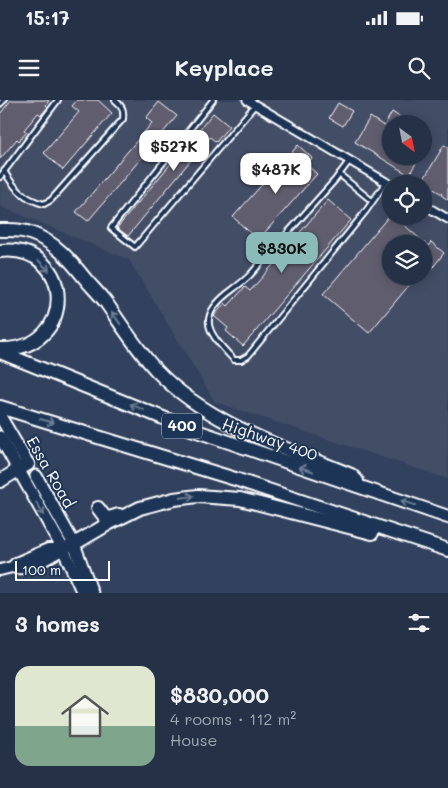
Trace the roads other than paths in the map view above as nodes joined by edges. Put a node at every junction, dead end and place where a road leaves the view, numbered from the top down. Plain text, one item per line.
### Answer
1 (4, 100) edge
2 (58, 100) edge
3 (115, 100) edge
4 (213, 100) edge
5 (247, 100) edge
6 (0, 104) edge
7 (256, 104) junction
8 (350, 160) junction
9 (4, 171) junction
10 (340, 174) junction
11 (0, 177) edge
12 (382, 180) edge
13 (382, 191) edge
14 (372, 201) junction
15 (432, 210) edge
16 (448, 219) edge
17 (0, 230) edge
18 (0, 251) edge
19 (0, 350) edge
20 (0, 407) edge
21 (0, 416) edge
22 (0, 437) edge
23 (23, 467) junction
24 (36, 476) joint
25 (0, 481) edge
26 (368, 490) junction
27 (98, 508) dead end
28 (140, 508) junction
29 (448, 517) edge
30 (68, 546) junction
31 (447, 550) edge
32 (0, 570) edge
33 (82, 593) edge
34 (92, 593) edge

1 - 6 lane
2 - 9 lane
3 - 9 lane
4 - 7 lane
5 - 7 street
7 - 8 street
8 - 10 lane
8 - 12 street
9 - 11 lane
10 - 14 lane
10 - 14 lane
13 - 14 lane
15 - 16 street
26 -> 17 highway
18 -> 19 highway
26 -> 19 highway, Highway 400 / 400
20 -> 31 highway, 400
21 - 23 main road, Essa Road
22 - 23 main road, Essa Road
23 - 24 street, Essa Road
23 - 25 highway
23 -> 30 main road, Essa Road
24 - 30 main road, Essa Road
29 -> 26 highway, Highway 400 / 400
27 - 28 highway
28 - 30 highway
28 -> 31 highway
30 - 32 street
30 - 33 main road, Essa Road
30 - 34 main road, Essa Road

